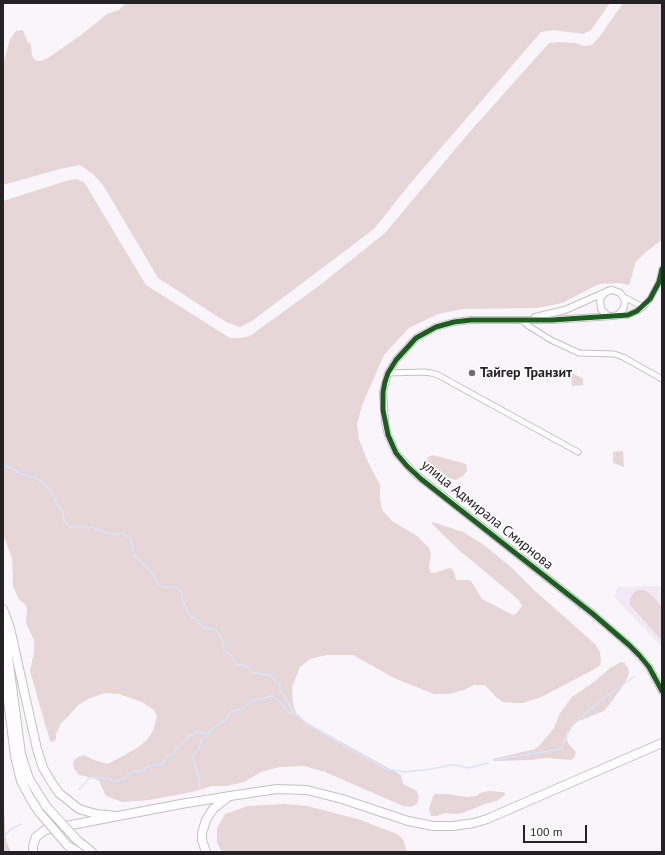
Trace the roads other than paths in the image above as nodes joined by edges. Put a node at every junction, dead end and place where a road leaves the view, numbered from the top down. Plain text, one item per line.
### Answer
1 (662, 269) edge
2 (606, 292) junction
3 (624, 297) junction
4 (642, 307) junction
5 (614, 316) junction
6 (522, 320) junction
7 (388, 373) junction
8 (662, 379) edge
9 (578, 452) dead end
10 (3, 609) edge
11 (3, 619) edge
12 (3, 660) edge
13 (662, 691) edge
14 (662, 743) edge
15 (230, 796) junction
16 (117, 816) junction
17 (33, 852) edge
18 (78, 852) edge
19 (92, 852) edge
20 (206, 852) edge

1 - 4 street, улица Адмирала Смирнова
2 - 3 street
2 - 5 street
2 - 6 street
3 - 4 street
3 - 5 street
4 - 5 street, улица Адмирала Смирнова
5 - 6 street, улица Адмирала Смирнова
6 - 7 street, улица Адмирала Смирнова
6 - 8 street
7 - 9 street
7 - 13 street, улица Адмирала Смирнова
10 - 16 main road
11 - 19 main road, bridge
12 - 18 main road, bridge
14 - 15 main road
15 - 16 main road
15 - 20 main road
16 - 17 main road

